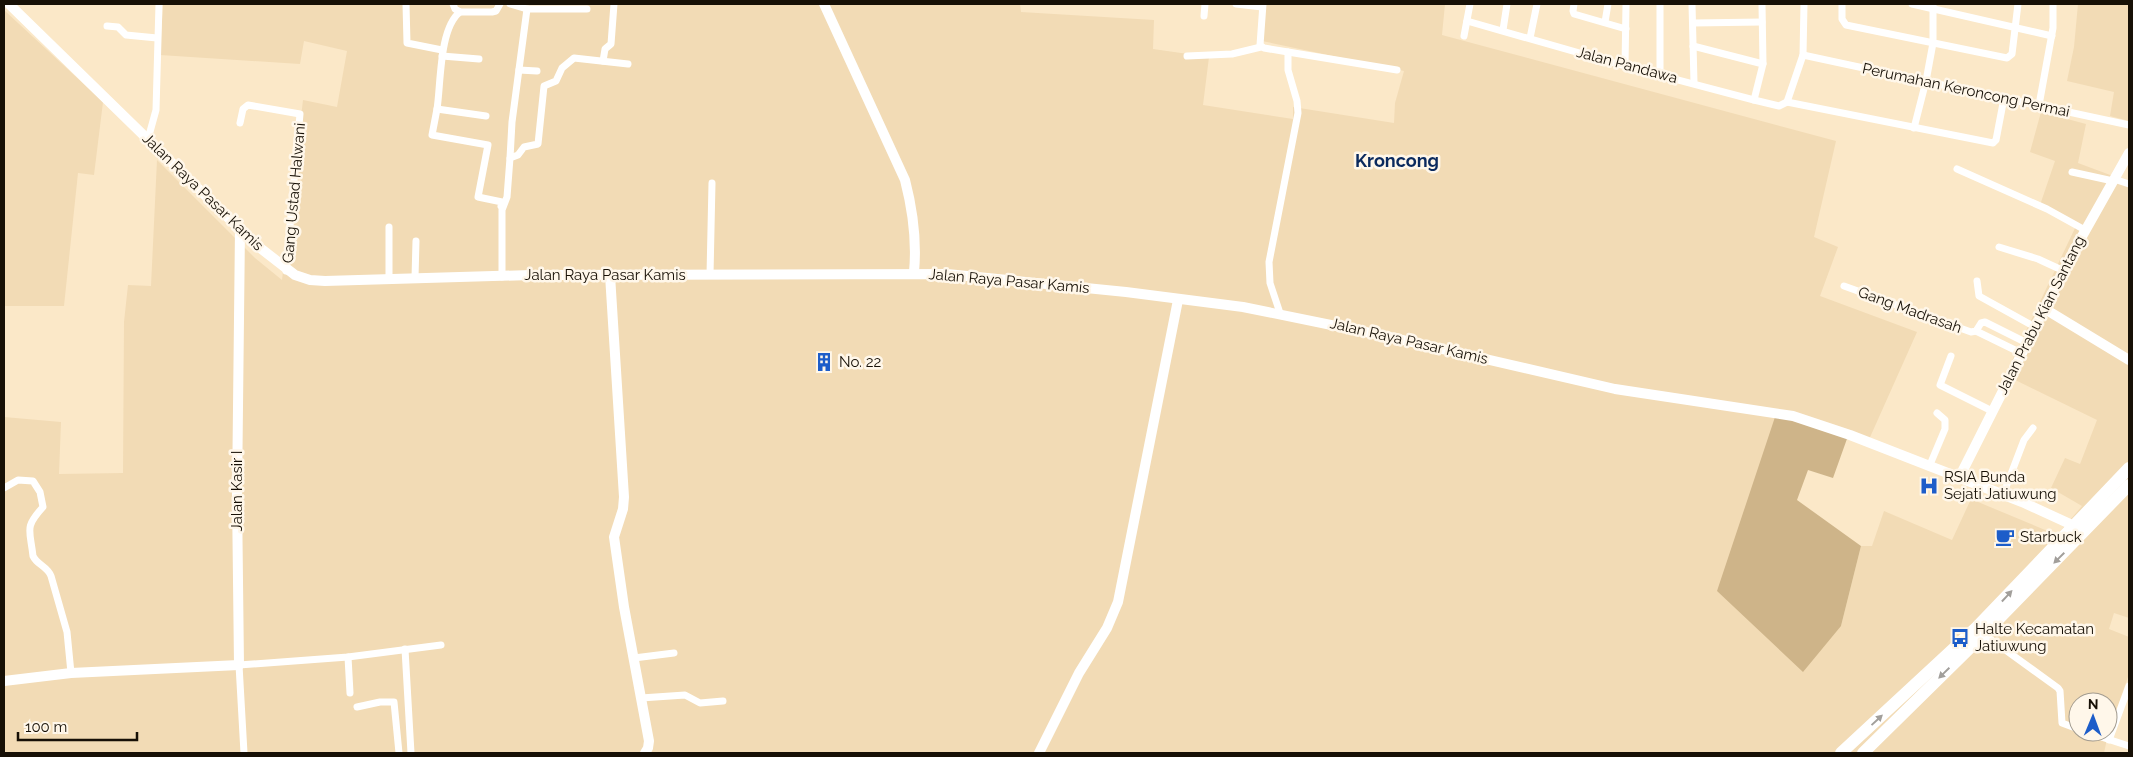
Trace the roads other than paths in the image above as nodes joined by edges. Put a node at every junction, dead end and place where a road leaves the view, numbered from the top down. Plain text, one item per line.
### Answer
1 (9, 4) edge
2 (159, 4) edge
3 (406, 4) edge
4 (453, 4) edge
5 (500, 4) edge
6 (510, 4) edge
7 (614, 4) edge
8 (824, 4) edge
9 (1205, 4) edge
10 (1236, 4) edge
11 (1470, 4) edge
12 (1507, 4) edge
13 (1536, 4) edge
14 (1574, 4) edge
15 (1608, 4) edge
16 (1626, 4) edge
17 (1660, 4) edge
18 (1692, 4) edge
19 (1762, 4) edge
20 (1804, 4) edge
21 (1842, 4) edge
22 (1912, 4) edge
23 (2018, 4) edge
24 (2053, 4) edge
25 (1263, 5) edge
26 (1933, 7) edge
27 (19, 8) edge
28 (526, 8) junction
29 (588, 8) dead end
30 (460, 12) junction
31 (1204, 16) dead end
32 (1467, 21) junction
33 (1605, 22) junction
34 (1762, 22) junction
35 (1693, 23) junction
36 (107, 26) dead end
37 (2017, 28) junction
38 (1626, 29) junction
39 (1502, 30) junction
40 (1464, 36) dead end
41 (2052, 36) junction
42 (156, 38) junction
43 (1530, 38) junction
44 (1933, 43) junction
45 (1261, 46) junction
46 (1693, 46) junction
47 (1288, 52) junction
48 (442, 53) junction
49 (1803, 55) junction
50 (1187, 56) dead end
51 (479, 59) dead end
52 (602, 61) junction
53 (628, 64) dead end
54 (1763, 64) junction
55 (1625, 66) junction
56 (519, 70) junction
57 (1397, 70) dead end
58 (537, 71) dead end
59 (1660, 74) junction
60 (1926, 81) junction
61 (1694, 83) junction
62 (2004, 98) junction
63 (1754, 100) junction
64 (1787, 102) junction
65 (2039, 105) junction
66 (437, 109) junction
67 (486, 116) dead end
68 (240, 123) dead end
69 (2129, 125) edge
70 (1914, 128) junction
71 (148, 139) junction
72 (2129, 154) edge
73 (510, 158) junction
74 (1957, 169) dead end
75 (2072, 172) dead end
76 (2114, 180) junction
77 (712, 183) dead end
78 (2129, 184) edge
79 (389, 227) dead end
80 (240, 229) junction
81 (2085, 230) junction
82 (416, 241) dead end
83 (1999, 247) dead end
84 (2064, 270) junction
85 (286, 271) junction
86 (914, 272) junction
87 (610, 275) junction
88 (710, 275) junction
89 (501, 277) junction
90 (415, 278) junction
91 (389, 279) junction
92 (1977, 281) dead end
93 (1844, 286) dead end
94 (1178, 300) junction
95 (2045, 309) junction
96 (1280, 313) junction
97 (2035, 327) junction
98 (1976, 331) junction
99 (2027, 343) junction
100 (2021, 353) junction
101 (1951, 356) dead end
102 (2129, 360) edge
103 (1992, 411) junction
104 (1937, 413) dead end
105 (2033, 428) dead end
106 (1928, 467) junction
107 (2129, 468) edge
108 (1959, 478) junction
109 (2129, 485) edge
110 (4, 488) edge
111 (2002, 495) junction
112 (2073, 525) junction
113 (2086, 531) junction
114 (1980, 632) junction
115 (441, 645) dead end
116 (405, 649) junction
117 (674, 654) dead end
118 (348, 657) junction
119 (634, 658) junction
120 (239, 665) junction
121 (71, 673) junction
122 (4, 681) edge
123 (2129, 686) edge
124 (350, 693) dead end
125 (642, 698) junction
126 (723, 701) dead end
127 (357, 707) dead end
128 (2118, 716) edge
129 (2068, 725) edge
130 (2116, 742) edge
131 (2129, 746) edge
132 (244, 753) edge
133 (399, 753) edge
134 (411, 753) edge
135 (645, 753) edge
136 (1039, 753) edge
137 (1841, 753) edge
138 (1863, 753) edge

1 - 27 main road, Jalan Raya Pasar Kamis
2 - 42 street
3 - 48 street
4 - 30 street
5 - 30 street
6 - 28 street
7 - 52 street
8 - 86 main road
9 - 31 street
10 - 25 street
11 - 32 street
12 - 39 street
13 - 43 street
14 - 33 street
15 - 33 street
16 - 38 street
17 - 59 street
18 - 35 street
19 - 34 street
20 - 49 street
21 - 44 street
22 - 26 street
23 - 37 street
24 - 41 street
25 - 45 street
26 - 37 street
26 - 44 street
27 - 71 main road, Jalan Raya Pasar Kamis
28 - 29 street
28 - 56 street
30 - 48 street
32 - 39 street, Jalan Pandawa
32 - 40 street
33 - 38 street
34 - 35 street
34 - 54 street
35 - 46 street
36 - 42 street
37 - 41 street
37 - 44 street
38 - 55 street
39 - 43 street, Jalan Pandawa
41 - 65 street
42 - 71 street
43 - 55 street, Jalan Pandawa
44 - 60 street
45 - 47 street
45 - 50 street
46 - 54 street
46 - 61 street
47 - 57 street
47 - 96 street
48 - 51 street
48 - 66 street
49 - 60 street, Perumahan Keroncong Permai
49 - 64 street
52 - 53 street
52 - 73 street
54 - 63 street
55 - 59 street, Jalan Pandawa
56 - 58 street
56 - 73 street
59 - 61 street, Jalan Pandawa
60 - 62 street, Perumahan Keroncong Permai
60 - 70 street
61 - 63 street, Jalan Pandawa
62 - 65 street, Perumahan Keroncong Permai
62 - 70 street, Jalan Pandawa
63 - 64 street, Jalan Pandawa
64 - 70 street, Jalan Pandawa
65 - 69 street, Perumahan Keroncong Permai
66 - 67 street
66 - 89 street
68 - 85 street, Gang Ustad Halwani
71 - 80 main road, Jalan Raya Pasar Kamis
72 - 76 main road, Jalan Prabu Kian Santang
73 - 89 street
74 - 81 street
75 - 76 street
76 - 78 street
76 - 81 main road, Jalan Prabu Kian Santang
77 - 88 street
79 - 91 street
80 - 85 main road, Jalan Raya Pasar Kamis
80 - 120 main road, Jalan Kasir I
81 - 84 main road, Jalan Prabu Kian Santang
82 - 90 street
83 - 84 street
84 - 95 main road, Jalan Prabu Kian Santang
85 - 91 main road, Jalan Raya Pasar Kamis
86 - 88 main road, Jalan Raya Pasar Kamis
86 - 94 main road, Jalan Raya Pasar Kamis
87 - 88 main road, Jalan Raya Pasar Kamis
87 - 89 main road, Jalan Raya Pasar Kamis
87 - 119 main road
89 - 90 main road, Jalan Raya Pasar Kamis
90 - 91 main road, Jalan Raya Pasar Kamis
92 - 97 street
93 - 98 street, Gang Madrasah
94 - 96 main road, Jalan Raya Pasar Kamis
94 - 136 main road
95 - 97 main road, Jalan Prabu Kian Santang
95 - 102 main road
96 - 106 main road, Jalan Raya Pasar Kamis
97 - 99 main road, Jalan Prabu Kian Santang
98 - 99 street, Gang Madrasah
98 - 100 street
99 - 100 main road, Jalan Prabu Kian Santang
100 - 103 main road, Jalan Prabu Kian Santang
101 - 103 street
103 - 108 main road, Jalan Prabu Kian Santang
104 - 106 street
105 - 111 street
106 - 108 main road, Jalan Raya Pasar Kamis
107 - 112 highway
108 - 111 main road, Jalan Raya Pasar Kamis
109 - 113 highway
110 - 121 street
111 - 112 main road, Jalan Raya Pasar Kamis
112 - 113 main road, Jalan Raya Pasar Kamis
114 -> 112 highway
113 -> 114 highway
114 - 129 street
137 -> 114 highway
114 -> 138 highway
115 - 116 street
116 - 118 street
116 - 134 street
117 - 119 street
118 - 120 street
118 - 124 street
119 - 125 main road
120 - 121 main road
120 - 132 street, Jalan Kasir I
121 - 122 main road
123 - 128 street
125 - 126 street
125 - 135 main road
127 - 133 street
130 - 131 street

